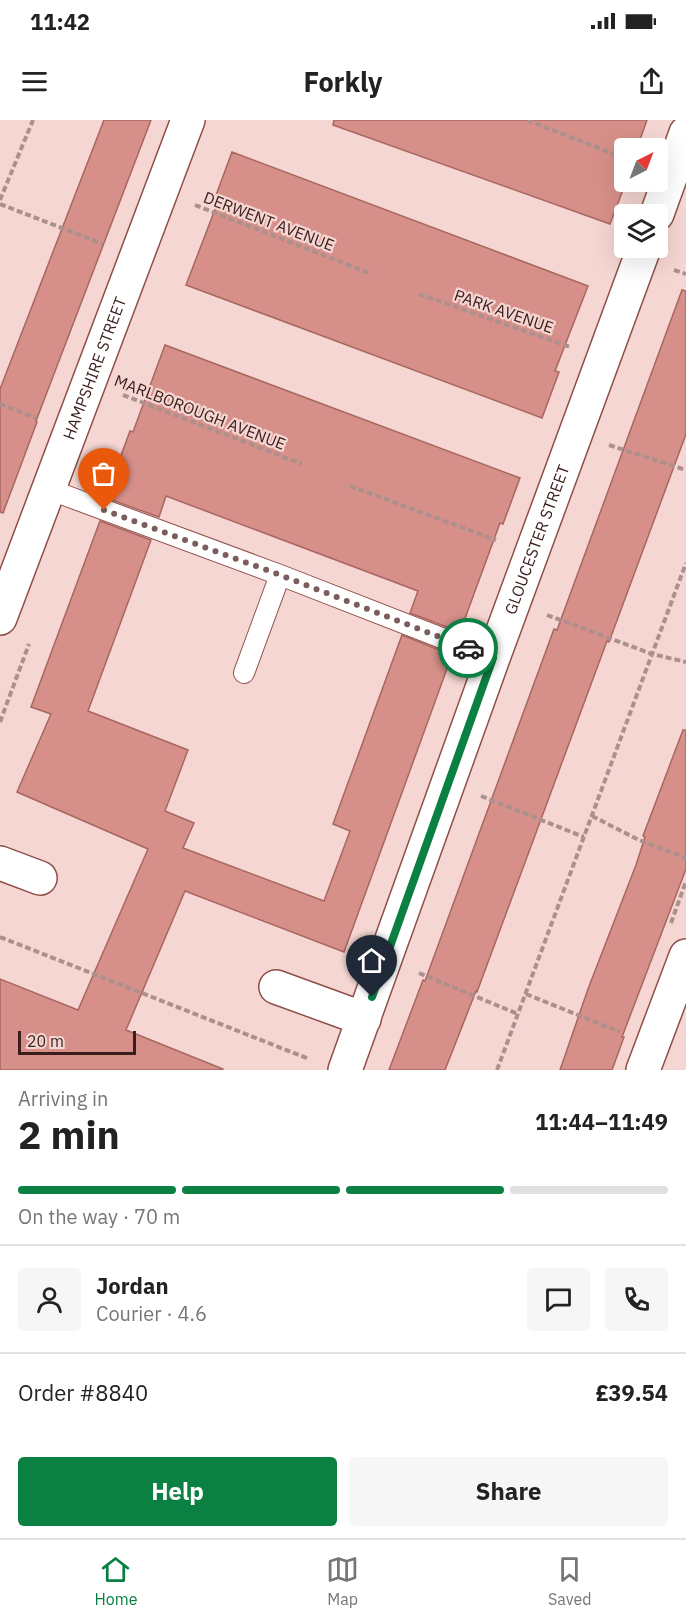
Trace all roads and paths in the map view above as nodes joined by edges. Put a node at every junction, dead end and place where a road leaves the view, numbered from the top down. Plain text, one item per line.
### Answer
1 (33, 120) edge
2 (188, 120) edge
3 (526, 120) edge
4 (686, 133) edge
5 (614, 154) edge
6 (161, 192) junction
7 (0, 202) edge
8 (661, 204) edge
9 (107, 246) dead end
10 (640, 258) edge
11 (673, 269) dead end
12 (369, 273) dead end
13 (686, 274) edge
14 (419, 294) dead end
15 (571, 348) dead end
16 (89, 382) junction
17 (0, 405) edge
18 (42, 420) dead end
19 (609, 445) dead end
20 (302, 464) dead end
21 (686, 470) edge
22 (350, 486) dead end
23 (48, 489) junction
24 (500, 541) dead end
25 (686, 562) edge
26 (280, 575) junction
27 (546, 615) dead end
28 (0, 618) edge
29 (652, 654) junction
30 (493, 658) junction
31 (686, 662) edge
32 (244, 673) dead end
33 (480, 796) dead end
34 (592, 816) junction
35 (585, 837) junction
36 (686, 858) edge
37 (0, 863) edge
38 (40, 879) dead end
39 (0, 937) edge
40 (686, 956) edge
41 (416, 972) dead end
42 (276, 987) dead end
43 (526, 994) junction
44 (518, 1014) junction
45 (364, 1019) junction
46 (629, 1035) dead end
47 (330, 1066) edge
48 (497, 1070) edge
49 (643, 1070) edge

1 - 7 path
2 - 6 street, HAMPSHIRE STREET
3 - 5 path
4 - 8 street
6 - 12 path, DERWENT AVENUE
6 - 16 street, HAMPSHIRE STREET
7 - 9 path
10 - 30 street, GLOUCESTER STREET
11 - 13 path
14 - 15 path, PARK AVENUE
16 - 20 path, MARLBOROUGH AVENUE
16 - 23 street, HAMPSHIRE STREET
17 - 18 path
19 - 21 path
22 - 24 path
23 - 26 lane
23 - 28 street, HAMPSHIRE STREET
25 - 29 path
26 - 30 lane
26 - 32 lane
27 - 29 path
29 - 31 path
29 - 34 path
30 - 45 street, GLOUCESTER STREET
33 - 35 path
34 - 35 path
34 - 36 path
35 - 43 path
37 - 38 street
39 - 47 path
40 - 49 street
41 - 44 path
42 - 45 street
43 - 44 path
43 - 46 path
44 - 48 path
45 - 47 street, GLOUCESTER STREET

